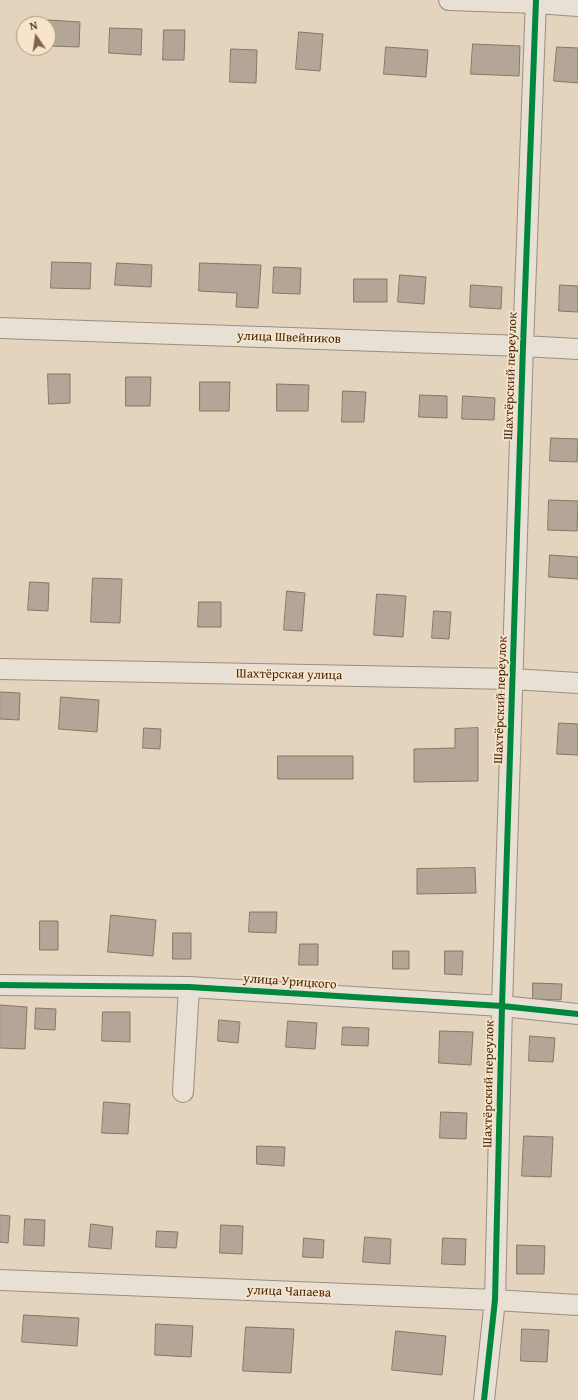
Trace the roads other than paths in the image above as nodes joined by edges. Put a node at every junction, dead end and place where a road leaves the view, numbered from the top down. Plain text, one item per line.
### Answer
1 (449, 0) edge
2 (536, 1) edge
3 (578, 6) edge
4 (0, 328) edge
5 (523, 346) junction
6 (578, 349) edge
7 (0, 669) edge
8 (513, 679) junction
9 (578, 684) edge
10 (0, 985) edge
11 (188, 987) junction
12 (502, 1006) junction
13 (578, 1014) edge
14 (183, 1092) dead end
15 (0, 1280) edge
16 (495, 1300) junction
17 (578, 1305) edge
18 (484, 1400) edge

1 - 2 street
2 - 3 street
2 - 5 street, Шахтёрский переулок
4 - 5 street, улица Швейников
5 - 6 street, улица Швейников
5 - 8 street, Шахтёрский переулок
7 - 8 street, Шахтёрская улица
8 - 9 street, Шахтёрская улица
8 - 12 street, Шахтёрский переулок
10 - 11 street, улица Урицкого
11 - 12 street, улица Урицкого
11 - 14 street
12 - 13 street, улица Урицкого
12 - 16 street, Шахтёрский переулок
15 - 16 street, улица Чапаева
16 - 17 street, улица Чапаева
16 - 18 street, Шахтёрский переулок

